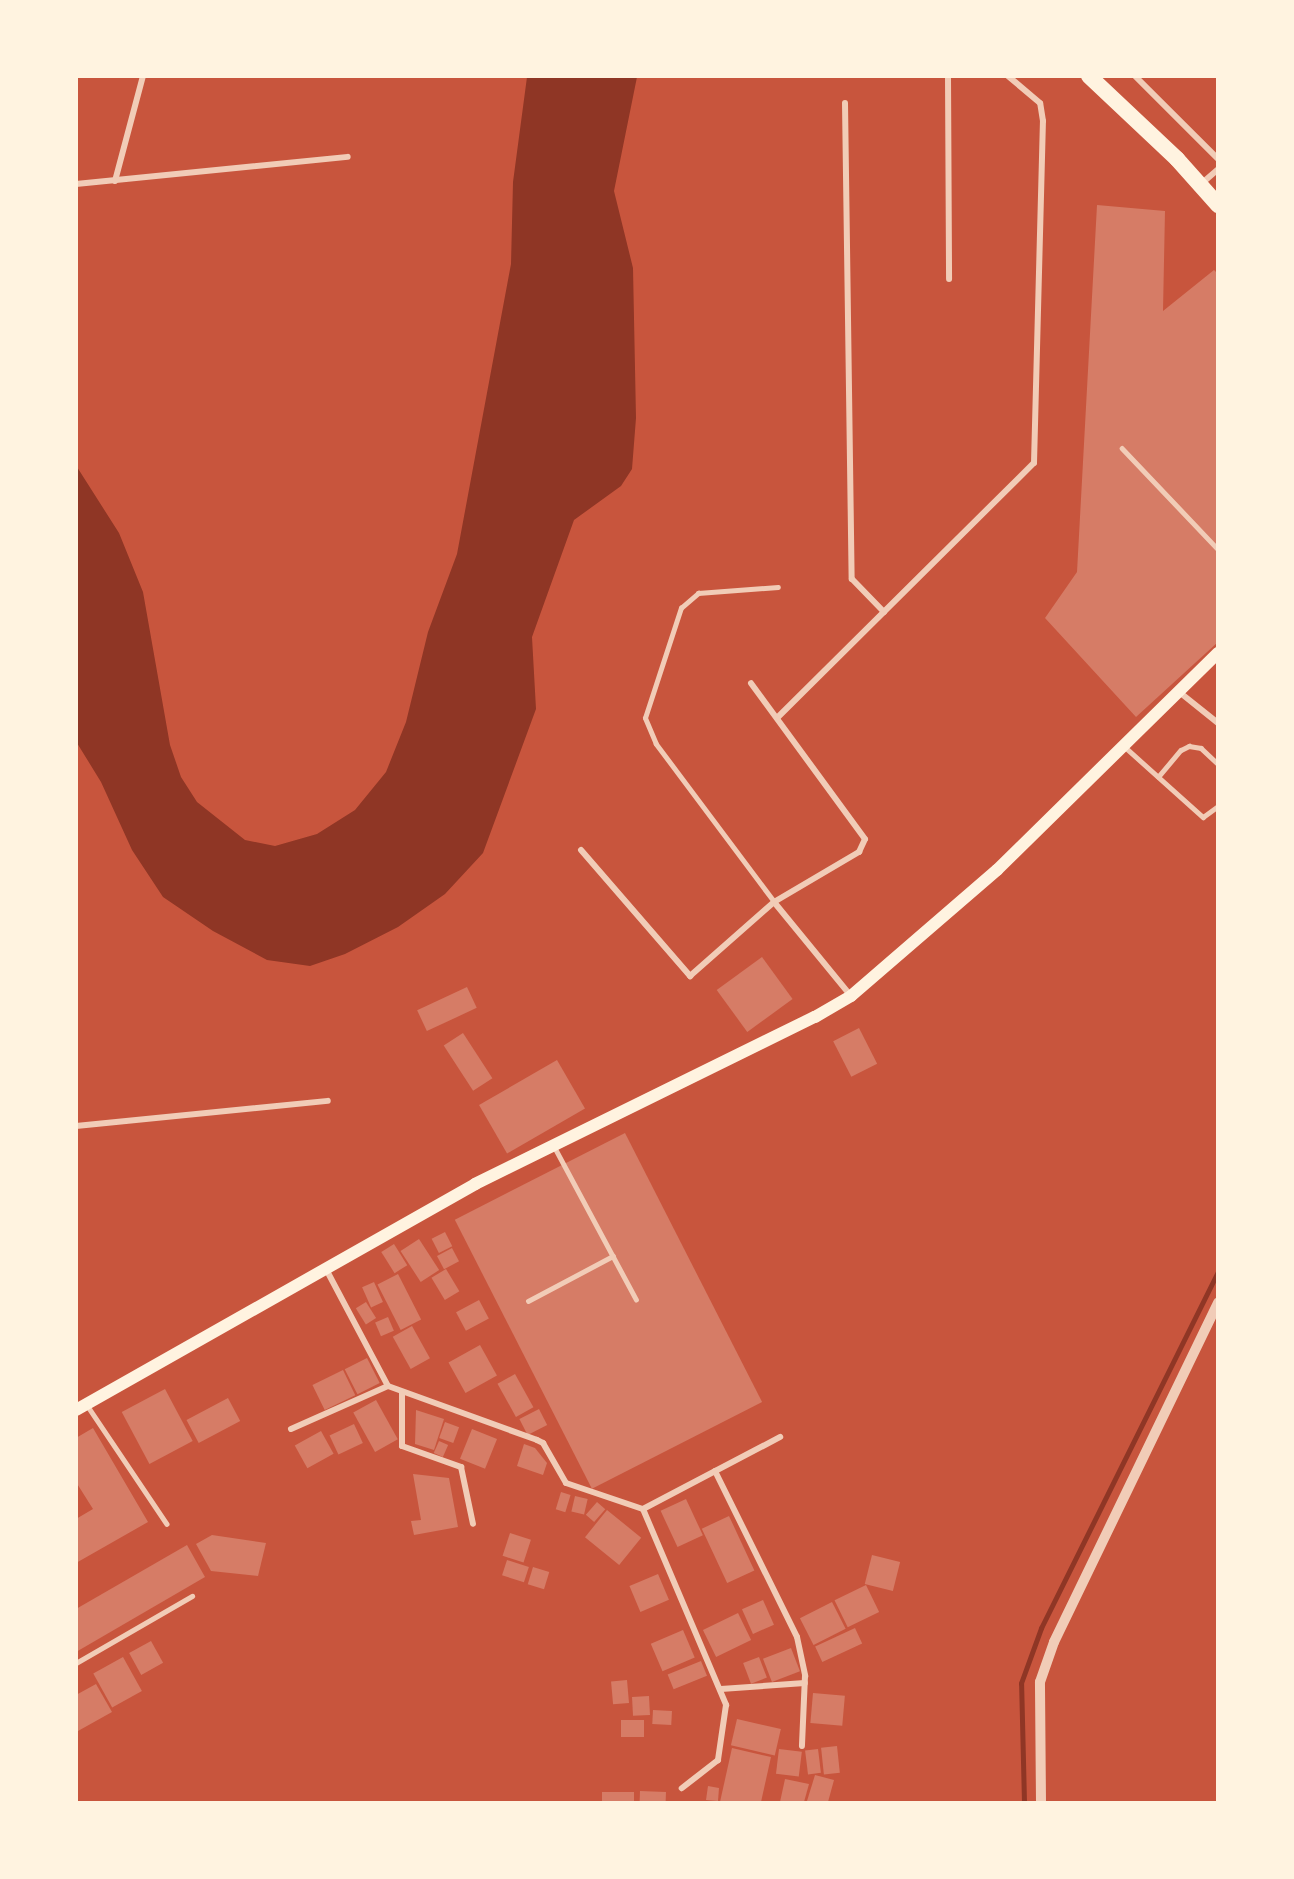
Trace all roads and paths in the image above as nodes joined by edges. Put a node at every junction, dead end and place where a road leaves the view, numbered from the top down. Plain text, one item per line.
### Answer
1 (143, 76) edge
2 (948, 76) edge
3 (1008, 76) edge
4 (1089, 76) edge
5 (1135, 76) edge
6 (845, 103) dead end
7 (348, 157) dead end
8 (1218, 159) edge
9 (1218, 169) edge
10 (115, 181) junction
11 (76, 184) edge
12 (1201, 184) junction
13 (1218, 205) edge
14 (949, 279) dead end
15 (1122, 448) dead end
16 (1218, 549) edge
17 (778, 587) dead end
18 (884, 612) junction
19 (1218, 653) edge
20 (751, 683) dead end
21 (1177, 690) junction
22 (777, 718) junction
23 (1218, 723) edge
24 (1122, 745) junction
25 (1218, 764) edge
26 (1158, 777) junction
27 (1218, 806) edge
28 (581, 850) dead end
29 (774, 902) junction
30 (851, 996) junction
31 (328, 1101) dead end
32 (76, 1126) edge
33 (554, 1146) junction
34 (613, 1256) junction
35 (326, 1269) junction
36 (636, 1299) dead end
37 (528, 1301) dead end
38 (1218, 1303) edge
39 (388, 1386) junction
40 (402, 1393) junction
41 (82, 1408) edge
42 (291, 1429) dead end
43 (780, 1437) dead end
44 (715, 1471) junction
45 (643, 1509) junction
46 (167, 1524) dead end
47 (473, 1524) dead end
48 (192, 1596) dead end
49 (76, 1663) edge
50 (805, 1683) junction
51 (721, 1689) junction
52 (802, 1746) dead end
53 (682, 1788) dead end
54 (1041, 1803) edge

1 - 10 street
2 - 14 street
3 - 18 street
4 - 12 highway
5 - 8 street
6 - 18 street
7 - 10 street
9 - 12 street
10 - 11 street
12 - 13 highway
15 - 16 lane
17 - 29 lane
18 - 22 street
19 - 21 main road
20 - 22 street
21 - 23 street
21 - 24 main road
22 - 29 street
24 - 26 lane
24 - 30 main road
25 - 26 lane
26 - 27 lane
28 - 29 street
29 - 30 street
30 - 33 main road
31 - 32 street
33 - 34 lane
33 - 35 main road
34 - 36 lane
34 - 37 lane
35 - 39 street
35 - 41 main road
38 - 54 street
39 - 40 street
39 - 42 street
40 - 45 street
40 - 47 street
41 - 46 lane
43 - 44 street
44 - 45 street
44 - 50 street
45 - 51 street
48 - 49 lane
50 - 51 street
50 - 52 street
51 - 53 street

